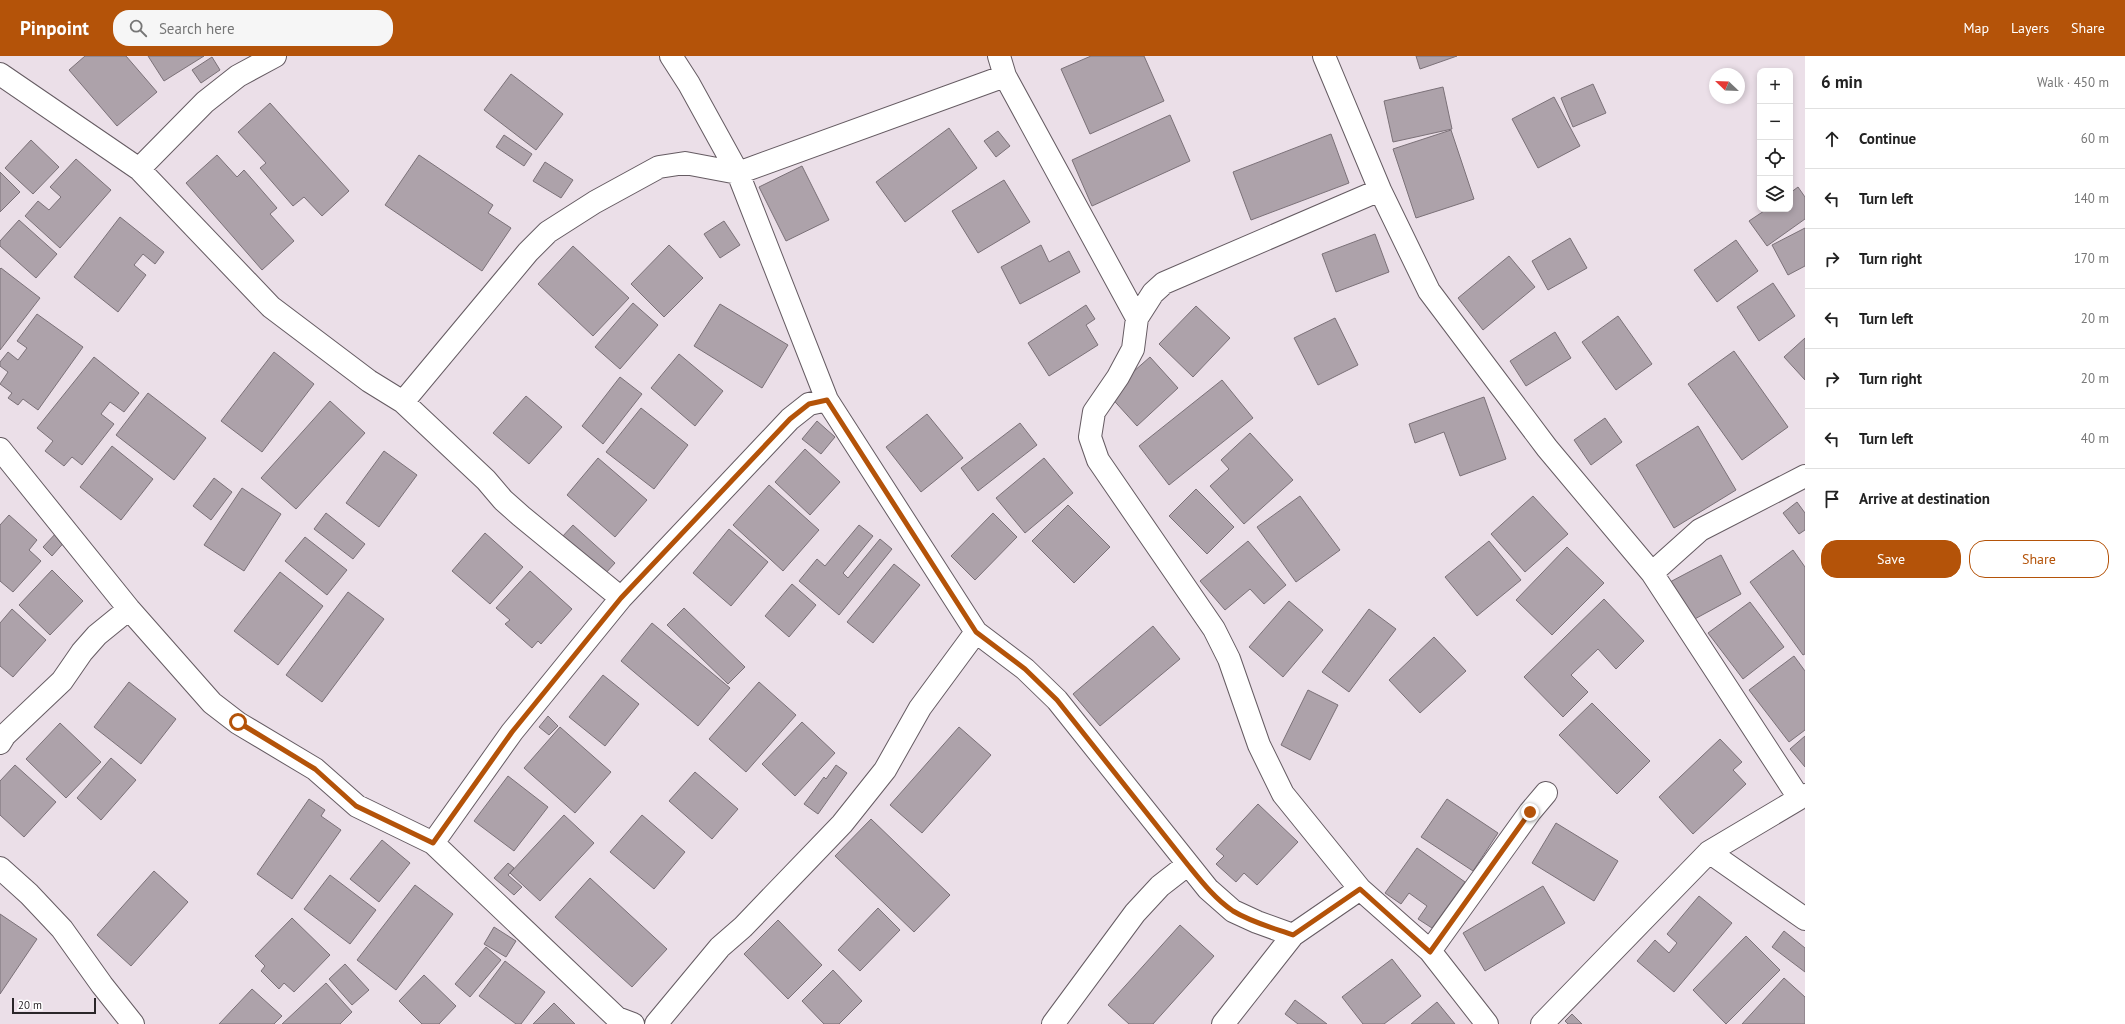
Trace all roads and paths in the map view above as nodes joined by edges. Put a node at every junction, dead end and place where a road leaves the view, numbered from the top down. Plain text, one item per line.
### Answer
1 (275, 56) edge
2 (671, 56) edge
3 (1324, 56) edge
4 (1002, 66) edge
5 (0, 74) edge
6 (139, 169) junction
7 (738, 173) junction
8 (1380, 190) junction
9 (1137, 318) junction
10 (827, 400) junction
11 (403, 402) junction
12 (0, 449) edge
13 (1805, 476) edge
14 (1652, 573) junction
15 (621, 598) junction
16 (129, 609) junction
17 (976, 632) junction
18 (0, 743) edge
19 (1546, 793) dead end
20 (1802, 797) edge
21 (433, 843) junction
22 (1709, 852) junction
23 (1188, 865) junction
24 (0, 868) edge
25 (1360, 889) junction
26 (1805, 919) edge
27 (1293, 935) junction
28 (1430, 952) junction
29 (133, 1024) edge
30 (633, 1024) edge
31 (656, 1024) edge
32 (1053, 1024) edge
33 (1223, 1024) edge
34 (1487, 1024) edge
35 (1542, 1024) edge

1 - 6 street
2 - 7 street
3 - 8 street
4 - 7 street
4 - 9 street
5 - 6 street
6 - 11 street
7 - 10 street
7 - 11 street
8 - 9 street
8 - 14 street
9 - 25 street
10 - 15 street
10 - 17 street
11 - 15 street
12 - 16 street
13 - 14 street
14 - 20 street
15 - 21 street
16 - 18 street
16 - 21 street
17 - 23 street
17 - 31 street
19 - 28 street
20 - 22 street
21 - 30 street
22 - 26 street
22 - 35 street
23 - 27 street
23 - 32 street
24 - 29 street
25 - 27 street
25 - 28 street
27 - 33 street
28 - 34 street

